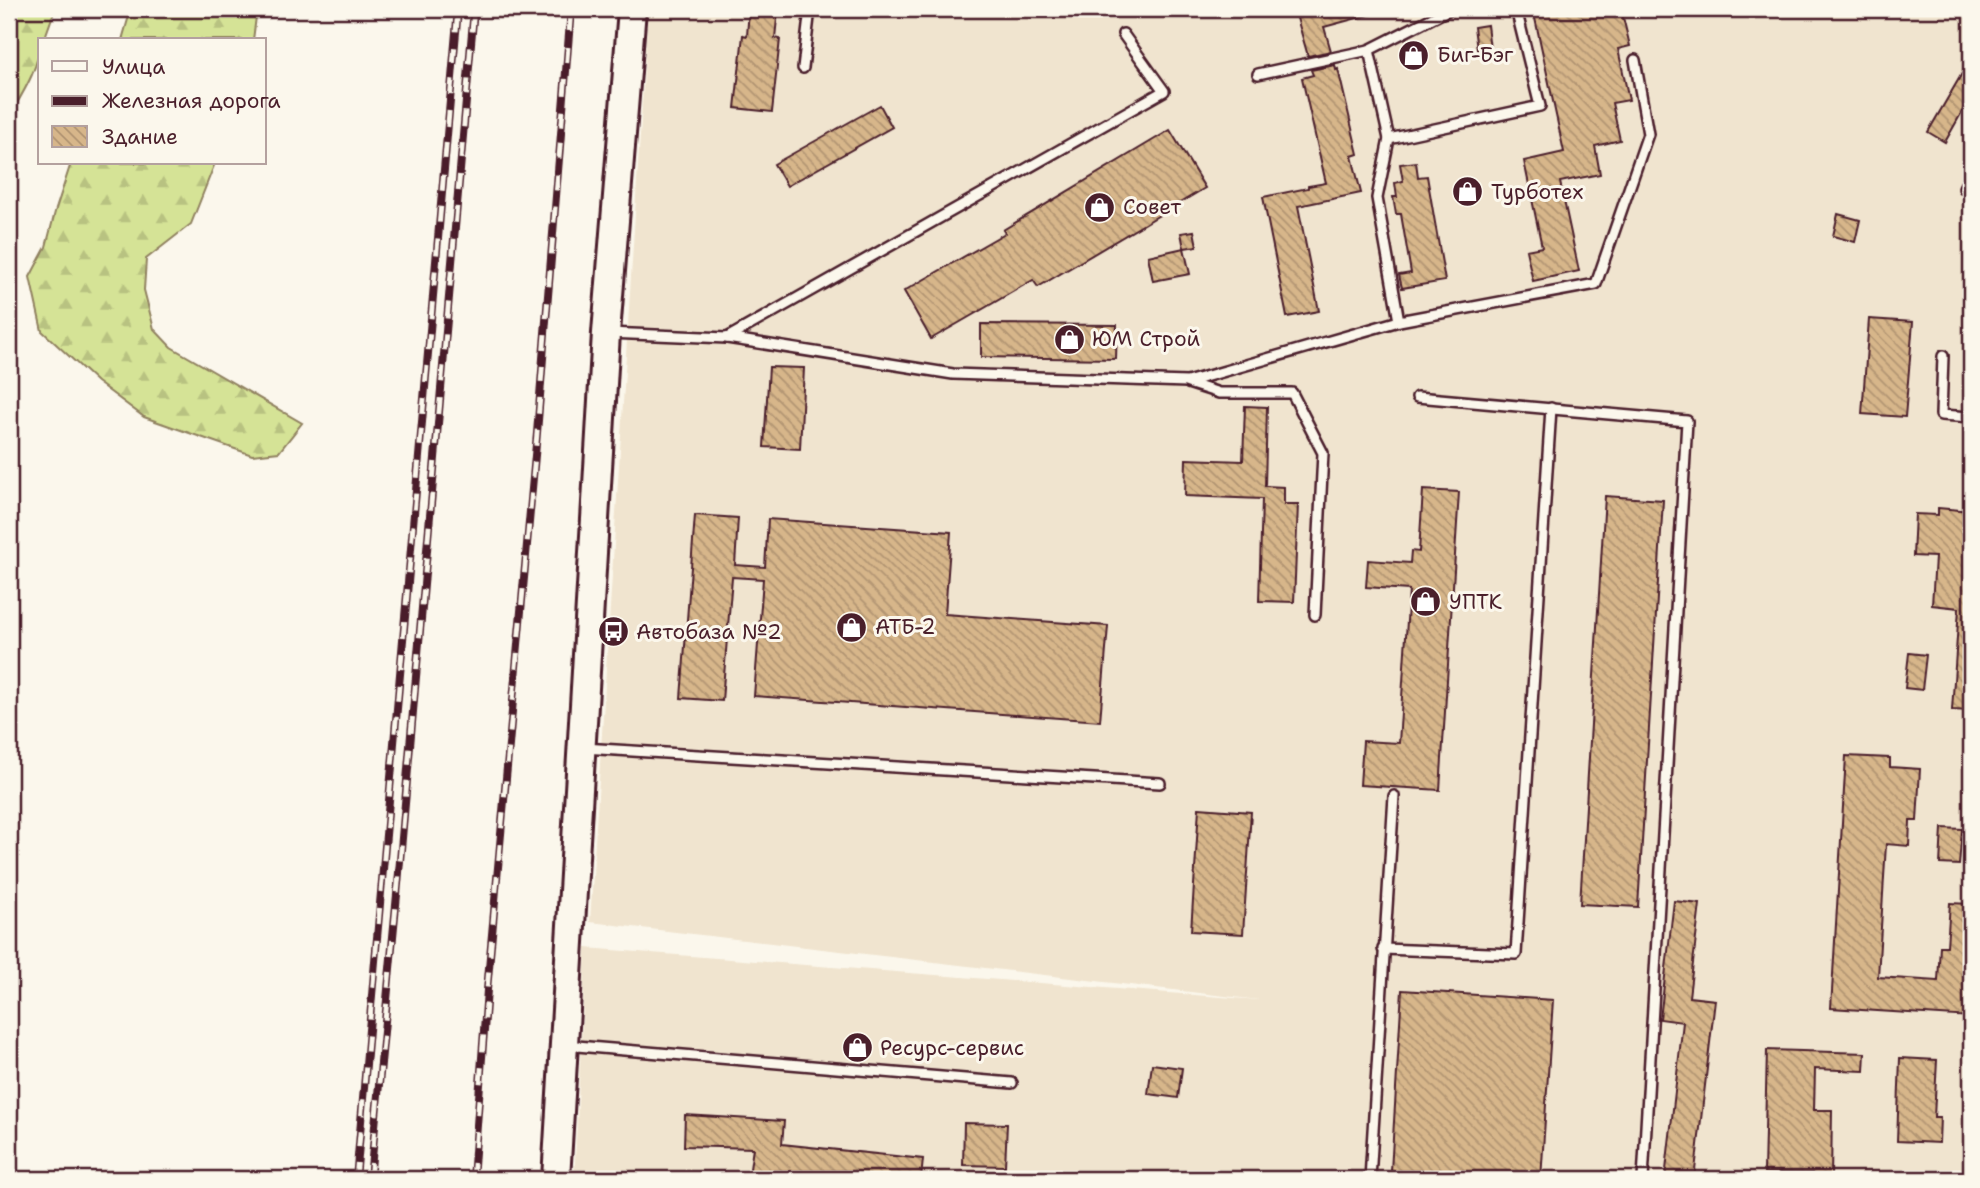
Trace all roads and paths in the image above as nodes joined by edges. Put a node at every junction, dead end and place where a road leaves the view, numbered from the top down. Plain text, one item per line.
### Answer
1 (632, 9) edge
2 (810, 9) edge
3 (1450, 9) edge
4 (1517, 9) edge
5 (1123, 34) dead end
6 (1369, 50) junction
7 (1635, 60) dead end
8 (803, 68) dead end
9 (1258, 74) dead end
10 (1390, 139) junction
11 (1971, 174) edge
12 (1964, 188) dead end
13 (1399, 321) junction
14 (606, 332) junction
15 (727, 338) junction
16 (1943, 356) dead end
17 (1186, 382) junction
18 (1417, 397) dead end
19 (1551, 408) junction
20 (1971, 417) edge
21 (1315, 615) dead end
22 (581, 748) junction
23 (1160, 783) dead end
24 (1394, 796) dead end
25 (1383, 949) junction
26 (564, 1045) junction
27 (1012, 1083) dead end
28 (556, 1179) edge
29 (1370, 1179) edge
30 (1643, 1179) edge

1 - 14 street
2 - 8 lane
3 - 6 lane
4 - 10 lane
5 - 15 lane
6 - 9 lane
6 - 10 lane
7 - 13 lane
10 - 13 lane
11 - 12 lane
13 - 17 lane
14 - 15 lane
14 - 22 street
15 - 17 lane
16 - 20 lane
17 - 21 lane
18 - 19 lane
19 - 25 lane
19 - 30 lane
22 - 23 lane
22 - 26 street
24 - 25 lane
25 - 29 lane
26 - 27 lane
26 - 28 street

